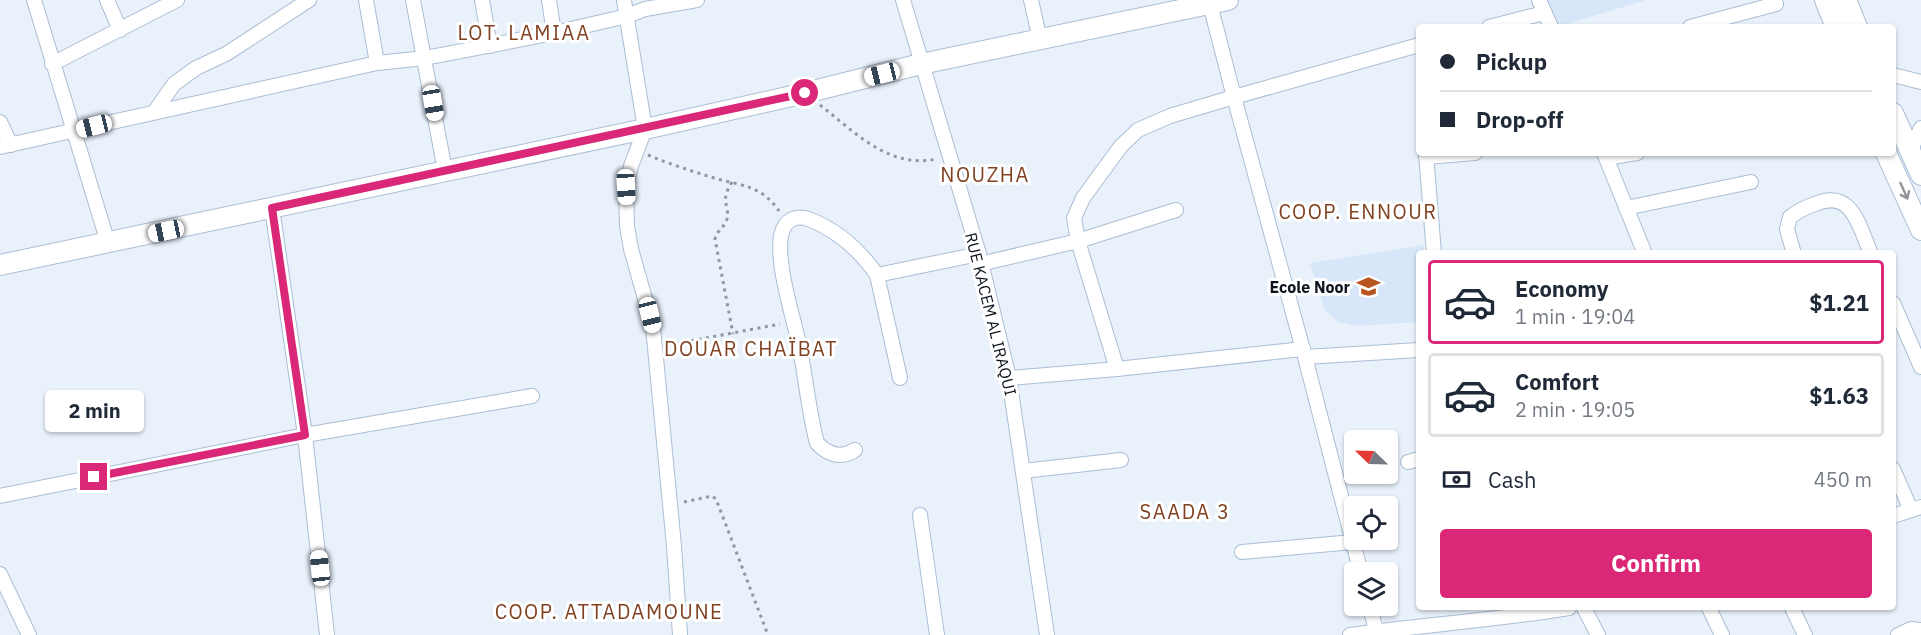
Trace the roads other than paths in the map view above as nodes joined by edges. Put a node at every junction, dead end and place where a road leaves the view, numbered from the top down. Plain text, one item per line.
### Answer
1 (34, 0) edge
2 (107, 0) edge
3 (177, 0) edge
4 (309, 0) edge
5 (366, 0) edge
6 (413, 0) edge
7 (482, 0) edge
8 (549, 0) edge
9 (624, 0) edge
10 (696, 0) edge
11 (903, 0) edge
12 (1030, 0) edge
13 (1825, 0) edge
14 (1846, 0) edge
15 (1219, 2) edge
16 (1776, 4) dead end
17 (1542, 6) edge
18 (627, 16) junction
19 (1497, 24) edge
20 (1550, 24) edge
21 (1701, 24) edge
22 (1835, 24) edge
23 (1856, 24) edge
24 (120, 30) junction
25 (554, 33) junction
26 (1040, 40) junction
27 (490, 46) junction
28 (1416, 46) edge
29 (425, 58) junction
30 (378, 63) junction
31 (52, 64) junction
32 (921, 64) junction
33 (1896, 76) edge
34 (1921, 82) edge
35 (1234, 98) junction
36 (155, 111) junction
37 (1896, 120) edge
38 (0, 122) edge
39 (1921, 128) edge
40 (645, 129) junction
41 (74, 132) junction
42 (5, 146) edge
43 (1910, 151) junction
44 (1426, 156) edge
45 (1605, 156) edge
46 (1888, 156) edge
47 (445, 171) junction
48 (1921, 175) edge
49 (1751, 182) dead end
50 (272, 208) junction
51 (1626, 208) junction
52 (1176, 210) dead end
53 (1921, 230) edge
54 (1078, 241) junction
55 (108, 243) junction
56 (1434, 250) edge
57 (1643, 250) edge
58 (1793, 250) edge
59 (1869, 250) edge
60 (979, 259) junction
61 (0, 265) edge
62 (877, 275) junction
63 (1896, 310) edge
64 (1416, 350) edge
65 (1304, 353) junction
66 (1921, 367) edge
67 (1116, 369) junction
68 (900, 378) dead end
69 (1009, 378) junction
70 (532, 396) dead end
71 (305, 435) junction
72 (855, 450) dead end
73 (1122, 460) dead end
74 (1023, 471) junction
75 (1896, 474) edge
76 (0, 495) edge
77 (1344, 507) edge
78 (1916, 508) edge
79 (920, 515) dead end
80 (1896, 515) edge
81 (1344, 543) edge
82 (1242, 552) dead end
83 (0, 574) edge
84 (1557, 610) edge
85 (1585, 610) edge
86 (1710, 610) edge
87 (1793, 610) edge
88 (1372, 616) edge
89 (1921, 630) edge
90 (1376, 631) junction
91 (29, 635) edge
92 (327, 635) edge
93 (681, 635) edge
94 (937, 635) edge
95 (1047, 635) edge
96 (1350, 635) edge
97 (1598, 635) edge
98 (1722, 635) edge
99 (1805, 635) edge
100 (1898, 635) edge

1 - 31 street
2 - 24 street
3 - 24 street
4 - 36 street
5 - 30 street
6 - 29 street
7 - 27 street
8 - 25 street
9 - 18 street
10 - 18 street
11 - 32 street, RUE KACEM AL IRAQUI
12 - 26 street
13 - 22 street
14 - 23 street
15 - 26 street
15 - 35 street
16 - 21 street
17 - 19 street
17 - 20 street
18 - 25 street
18 - 40 street
24 - 31 street
25 - 27 street
26 - 32 street
27 - 29 street
28 - 35 street
29 - 30 street
29 - 47 street
30 - 36 street
31 - 41 street
32 - 40 street
32 - 60 street, RUE KACEM AL IRAQUI
33 - 34 street
35 - 54 street
35 - 65 street
36 - 41 street
37 - 43 street
38 - 42 street
39 - 43 street
40 - 47 street
40 - 93 street
41 - 42 street
41 - 55 street
43 - 48 street
44 - 56 street
45 - 51 street
46 -> 53 street
47 - 50 street
49 - 51 street
50 - 55 street
50 - 71 street
51 - 57 street
52 - 54 street
54 - 60 street
54 - 67 street
55 - 61 street
58 - 59 street
60 - 62 street
60 - 69 street, RUE KACEM AL IRAQUI
62 - 68 street
62 - 72 street
63 - 66 street
64 - 65 street
65 - 67 street
65 - 77 street
67 - 69 street
69 - 74 street, RUE KACEM AL IRAQUI
70 - 71 street
71 - 76 street
71 - 92 street
73 - 74 street
74 - 95 street, RUE KACEM AL IRAQUI
75 - 78 street
78 - 80 street
79 - 94 street
81 - 82 street
83 - 91 street
84 - 90 street
85 - 97 street
86 - 98 street
87 - 99 street
88 - 90 street
89 - 100 street
90 - 96 street

